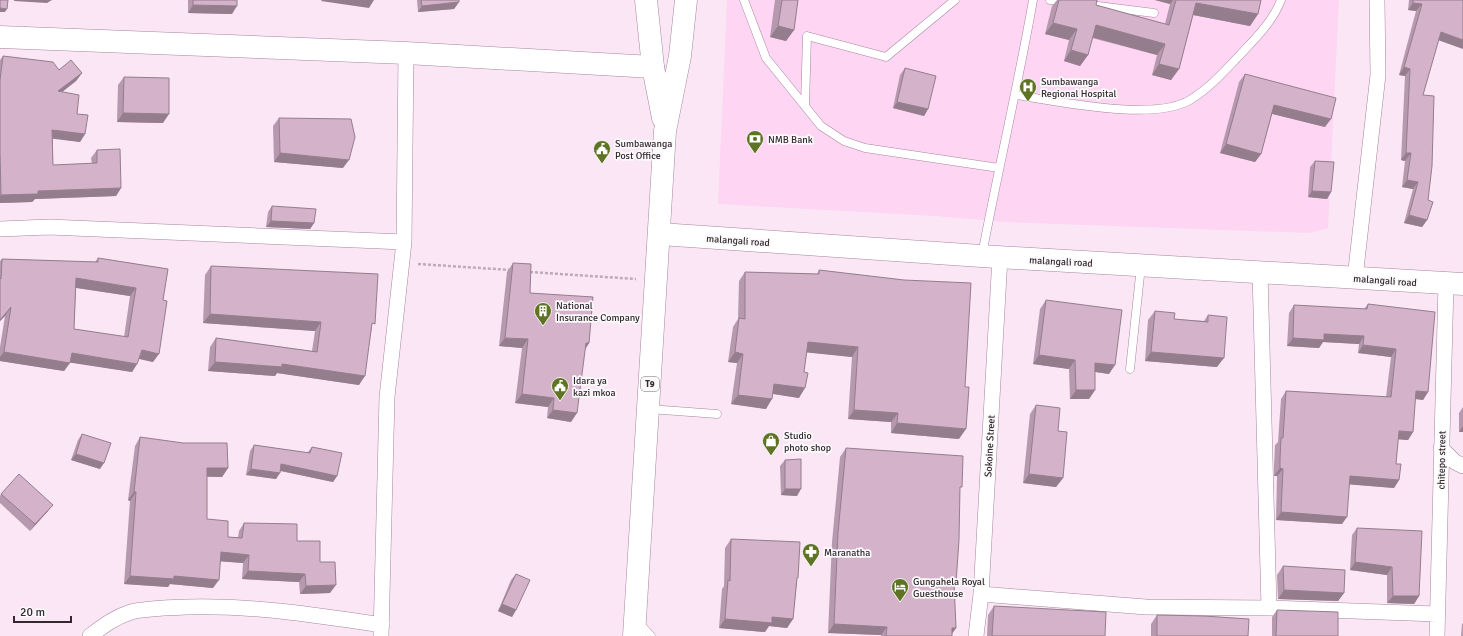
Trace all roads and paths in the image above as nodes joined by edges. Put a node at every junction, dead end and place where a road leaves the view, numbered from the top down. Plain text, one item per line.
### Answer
1 (646, 0) edge
2 (686, 0) edge
3 (744, 0) edge
4 (955, 0) edge
5 (1033, 0) edge
6 (1050, 0) edge
7 (1281, 0) edge
8 (1377, 0) edge
9 (1154, 14) dead end
10 (684, 23) junction
11 (647, 24) junction
12 (0, 37) edge
13 (406, 53) junction
14 (653, 67) junction
15 (1016, 95) junction
16 (804, 105) junction
17 (665, 131) junction
18 (999, 168) junction
19 (0, 229) edge
20 (660, 234) junction
21 (404, 242) junction
22 (991, 256) junction
23 (401, 263) junction
24 (1141, 265) junction
25 (518, 271) edge
26 (526, 272) edge
27 (1260, 272) junction
28 (1355, 278) junction
29 (657, 280) junction
30 (1455, 284) edge
31 (1130, 369) dead end
32 (649, 409) junction
33 (717, 414) dead end
34 (1441, 448) junction
35 (1463, 466) edge
36 (981, 594) junction
37 (1269, 608) junction
38 (1437, 614) junction
39 (634, 627) edge
40 (381, 630) edge
41 (90, 636) edge
42 (651, 636) edge
43 (976, 636) edge
44 (1437, 636) edge

1 - 11 main road, T9
2 - 10 main road, T9
3 - 16 lane
4 - 16 lane
5 - 15 lane
6 - 9 lane
7 - 15 lane
8 - 28 street
10 - 11 main road
10 - 17 main road, T9
11 - 14 main road, T9
12 - 13 main road
13 - 14 main road
13 - 21 street
14 - 17 main road, T9
15 - 18 lane
16 - 18 lane
17 - 20 main road, T9
18 - 22 lane
19 - 21 street
20 - 22 main road, malangali road
20 - 29 main road, T9
21 - 23 street
22 - 24 main road, malangali road
22 - 36 street, Sokoine Street
23 - 25 path
23 - 40 street
24 - 27 main road, malangali road
24 - 31 lane
26 - 29 path
27 - 28 main road, malangali road
27 - 37 street
28 - 30 main road, malangali road
29 - 32 main road, T9
30 - 34 street, chitepo street
32 - 33 lane
32 - 39 main road, T9
34 - 35 street
34 - 38 street, chitepo street
36 - 37 street
36 - 43 street, Sokoine Street
37 - 38 street
38 - 44 street, chitepo street
39 - 42 lane
40 - 41 street

